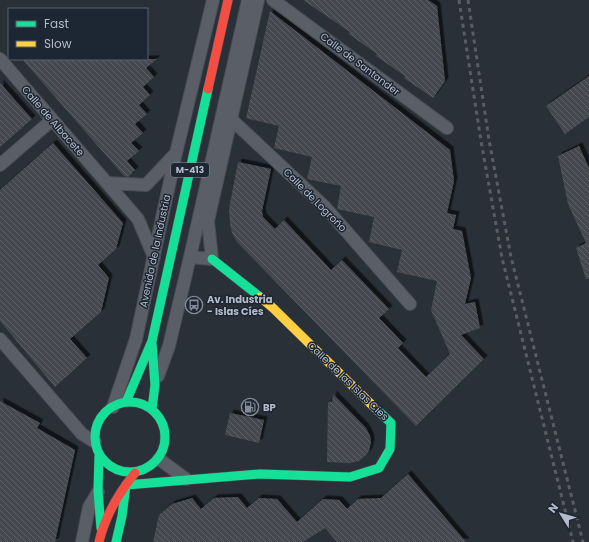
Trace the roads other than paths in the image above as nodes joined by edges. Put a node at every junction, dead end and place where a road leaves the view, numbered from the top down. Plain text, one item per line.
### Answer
1 (213, 0) edge
2 (228, 0) edge
3 (248, 0) edge
4 (258, 0) edge
5 (273, 0) edge
6 (0, 59) edge
7 (231, 119) junction
8 (52, 120) junction
9 (446, 128) dead end
10 (176, 153) junction
11 (0, 165) edge
12 (107, 183) junction
13 (154, 257) junction
14 (190, 257) junction
15 (212, 259) junction
16 (410, 304) dead end
17 (0, 339) edge
18 (152, 341) junction
19 (155, 385) junction
20 (126, 402) junction
21 (112, 407) junction
22 (152, 409) junction
23 (95, 442) junction
24 (100, 456) junction
25 (159, 459) junction
26 (129, 477) junction
27 (186, 479) junction
28 (151, 484) joint
29 (98, 491) junction
30 (101, 530) junction
31 (82, 542) edge
32 (99, 542) edge
33 (116, 542) edge

1 - 10 street, Avenida de la Industria
2 - 18 main road, Avenida de la Industria / M-413
3 - 14 street, Avenida de la Industria
4 - 7 street
5 - 9 street, Calle de Santander
6 - 8 street, Calle de Albacete
7 - 15 street
7 - 16 street, Calle de Logroño
8 - 11 street
8 - 12 street, Calle de Albacete
10 - 12 street
10 - 13 street, Avenida de la Industria
12 - 13 street, Calle de Albacete
13 - 21 street, Avenida de la Industria
14 - 15 street
14 - 19 street, Avenida de la Industria
15 - 27 main road, Calle de las Islas Cíes
17 - 23 street
18 - 19 main road, Avenida de la Industria / M-413
18 - 20 main road, Avenida de la Industria / M-413
19 - 22 main road, Avenida de la Industria / M-413
20 - 21 main road
20 - 22 main road
21 - 23 main road
22 - 25 main road
23 - 24 main road
24 - 26 main road
24 - 29 main road
25 - 26 main road
25 - 27 street
26 - 28 street, Calle de las Islas Cíes
26 - 30 main road
26 - 33 main road
27 - 28 main road, Calle de las Islas Cíes
29 - 30 main road
29 - 31 street
30 - 32 main road

